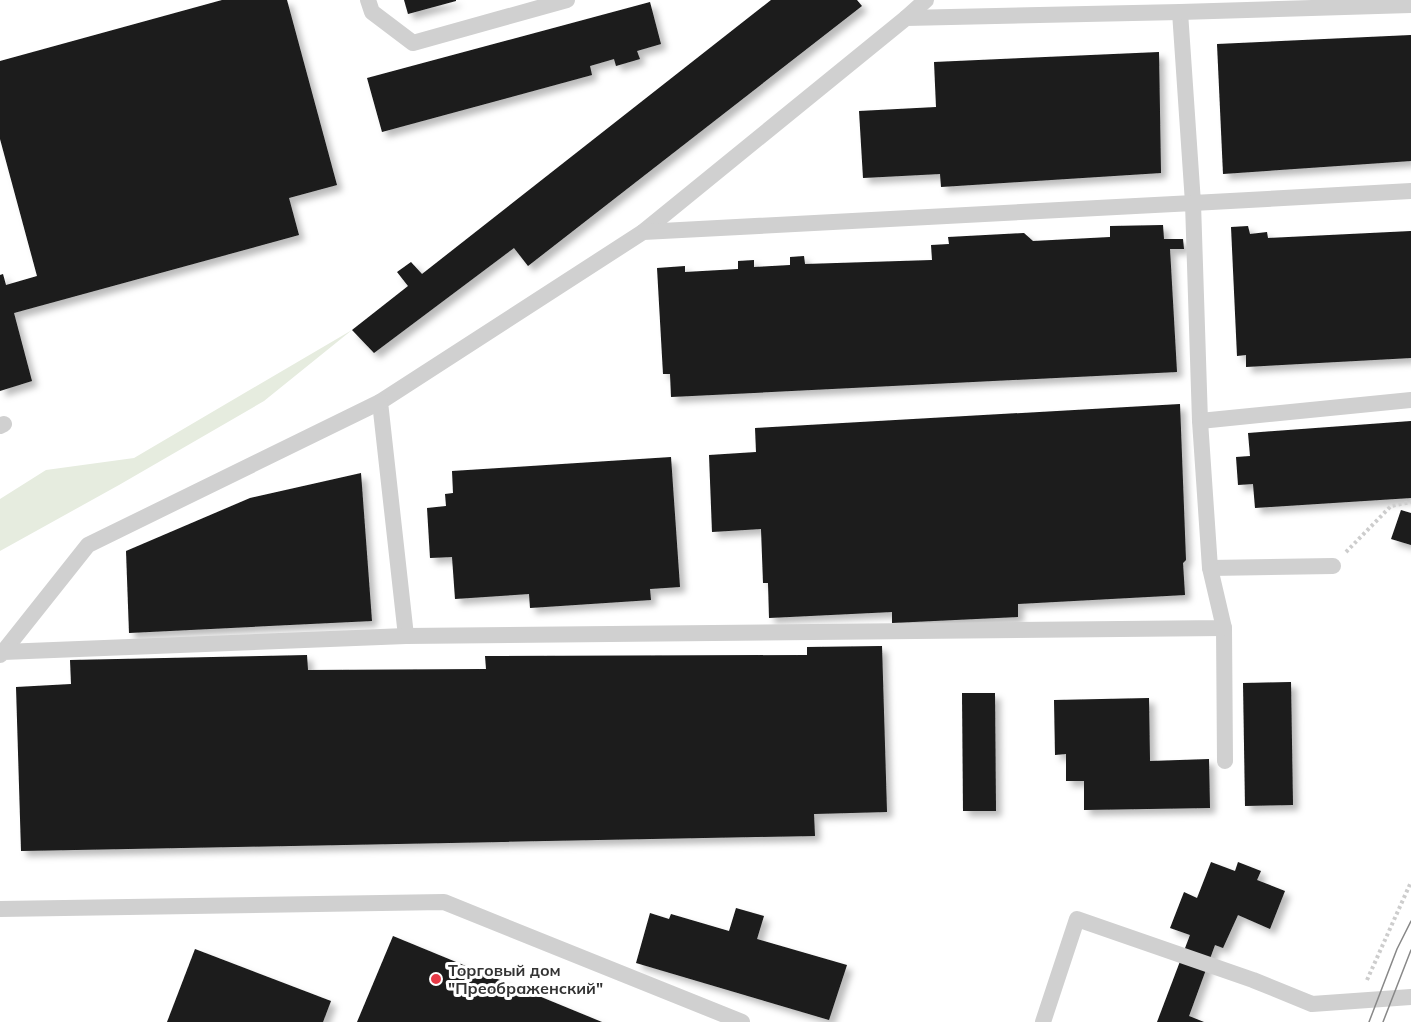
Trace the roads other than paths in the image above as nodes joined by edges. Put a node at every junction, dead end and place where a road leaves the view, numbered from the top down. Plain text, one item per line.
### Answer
1 (368, 0) edge
2 (567, 0) edge
3 (926, 0) edge
4 (1411, 5) edge
5 (1140, 7) edge
6 (1180, 12) junction
7 (906, 18) junction
8 (1411, 191) edge
9 (1193, 203) junction
10 (644, 232) junction
11 (1411, 400) edge
12 (380, 402) junction
13 (1200, 421) junction
14 (1333, 566) road end
15 (1210, 568) junction
16 (1224, 628) junction
17 (406, 636) junction
18 (2, 653) edge
19 (1225, 761) dead end
20 (0, 909) edge
21 (1411, 997) edge
22 (742, 1022) edge
23 (1043, 1022) edge

1 - 2 lane
3 - 7 lane
4 - 6 lane
5 - 6 lane
5 - 7 lane
6 - 9 lane
7 - 10 lane
8 - 9 lane
9 - 10 lane
9 - 13 lane
10 - 12 lane
11 - 13 lane
12 - 17 lane
12 - 18 lane
13 - 15 lane
14 - 15 lane
15 - 16 lane
16 - 17 lane
16 - 19 lane
17 - 18 lane
20 - 22 lane
21 - 23 lane

